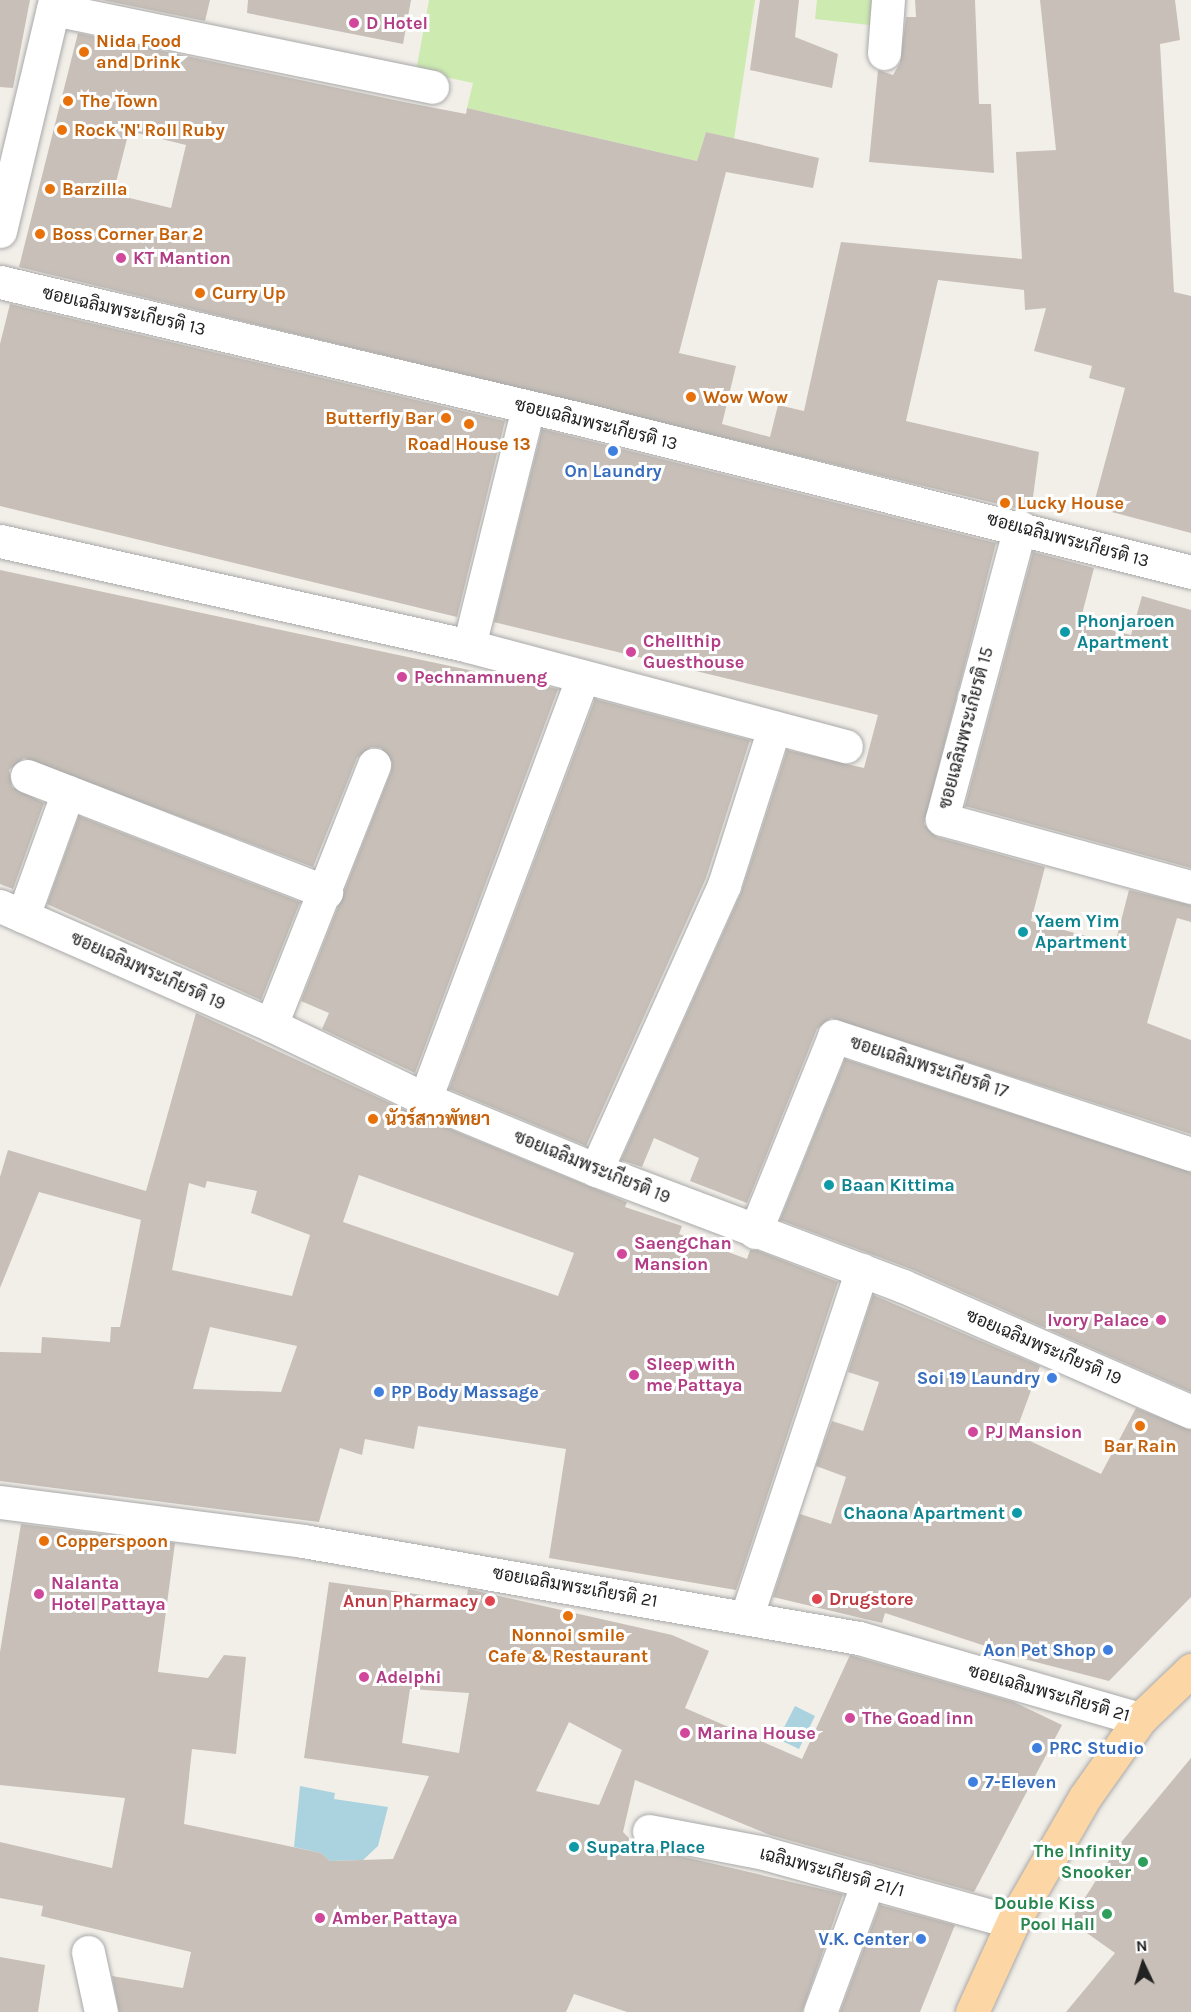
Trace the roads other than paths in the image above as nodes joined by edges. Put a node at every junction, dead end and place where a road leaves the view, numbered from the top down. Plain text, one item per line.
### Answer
1 (888, 0) edge
2 (54, 4) edge
3 (884, 53) dead end
4 (432, 87) dead end
5 (0, 231) edge
6 (0, 282) edge
7 (528, 407) junction
8 (1020, 527) junction
9 (0, 541) edge
10 (1191, 572) edge
11 (469, 646) junction
12 (583, 677) junction
13 (774, 728) junction
14 (846, 746) dead end
15 (374, 765) dead end
16 (27, 776) dead end
17 (68, 792) junction
18 (1191, 887) edge
19 (326, 892) junction
20 (11, 911) edge
21 (271, 1025) junction
22 (425, 1099) junction
23 (1191, 1154) edge
24 (596, 1170) junction
25 (755, 1232) junction
26 (862, 1270) junction
27 (1191, 1412) edge
28 (0, 1502) edge
29 (747, 1618) junction
30 (1191, 1670) edge
31 (1140, 1719) junction
32 (648, 1831) dead end
33 (868, 1882) junction
34 (1013, 1922) junction
35 (88, 1952) dead end
36 (101, 2012) edge
37 (820, 2012) edge
38 (972, 2012) edge

1 - 3 street
2 - 4 street
2 - 5 street
6 - 7 street, ซอยเฉลิมพระเกียรติ 13
7 - 8 street, ซอยเฉลิมพระเกียรติ 13
7 - 11 street
8 - 10 street, ซอยเฉลิมพระเกียรติ 13
8 - 18 street, ซอยเฉลิมพระเกียรติ 15
9 - 11 street
11 - 12 street
12 - 13 street
12 - 22 street
13 - 14 street
13 - 24 street
15 - 19 street
16 - 17 street
17 - 19 street
17 - 20 street
19 - 21 street
20 - 21 street, ซอยเฉลิมพระเกียรติ 19
21 - 22 street, ซอยเฉลิมพระเกียรติ 19
22 - 24 street, ซอยเฉลิมพระเกียรติ 19
23 - 25 street, ซอยเฉลิมพระเกียรติ 17
24 - 25 street, ซอยเฉลิมพระเกียรติ 19
25 - 26 street, ซอยเฉลิมพระเกียรติ 19
26 - 27 street, ซอยเฉลิมพระเกียรติ 19
26 - 29 street
28 - 29 street, ซอยเฉลิมพระเกียรติ 21
29 - 31 street, ซอยเฉลิมพระเกียรติ 21
30 - 31 main road
31 - 34 main road
32 - 33 street, เฉลิมพระเกียรติ 21/1
33 - 34 street, เฉลิมพระเกียรติ 21/1
33 - 37 street
34 - 38 main road
35 - 36 street

